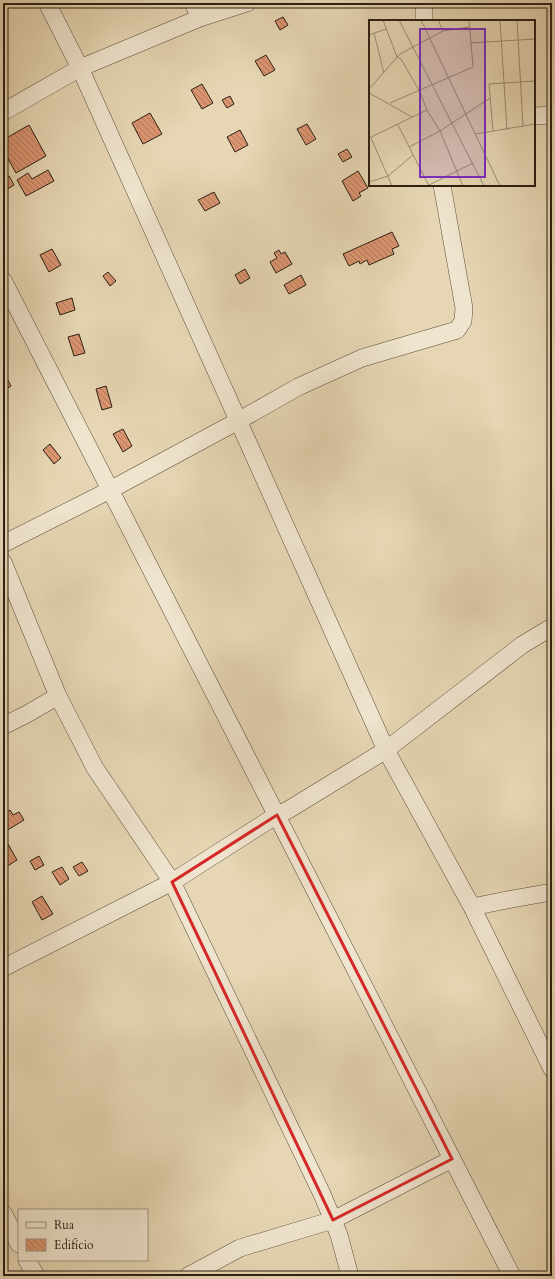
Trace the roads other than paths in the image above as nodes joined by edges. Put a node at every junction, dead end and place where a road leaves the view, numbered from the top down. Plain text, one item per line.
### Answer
1 (47, 3) edge
2 (193, 3) edge
3 (247, 3) edge
4 (424, 3) edge
5 (200, 18) junction
6 (424, 20) edge
7 (80, 68) junction
8 (3, 112) edge
9 (552, 115) edge
10 (535, 116) edge
11 (442, 186) edge
12 (3, 280) edge
13 (238, 421) junction
14 (110, 490) junction
15 (3, 544) edge
16 (3, 562) edge
17 (552, 627) edge
18 (58, 696) junction
19 (3, 726) edge
20 (386, 750) junction
21 (277, 816) junction
22 (172, 882) junction
23 (552, 892) edge
24 (472, 907) junction
25 (3, 968) edge
26 (552, 1069) edge
27 (452, 1159) junction
28 (3, 1213) edge
29 (333, 1220) junction
30 (18, 1242) edge
31 (28, 1261) edge
32 (36, 1276) edge
33 (188, 1276) edge
34 (350, 1276) edge
35 (512, 1276) edge

1 - 7 street
2 - 5 street
3 - 5 street
4 - 6 street
5 - 7 street
7 - 8 street
7 - 13 street
9 - 10 street
11 - 13 street
12 - 14 street
13 - 14 street
13 - 20 street
14 - 15 street
14 - 21 street
16 - 18 street
17 - 20 street
18 - 19 street
18 - 22 street
20 - 21 street
20 - 24 street
21 - 22 street
21 - 27 street
22 - 25 street
22 - 29 street
23 - 24 street
24 - 26 street
27 - 29 street
27 - 35 street
28 - 30 street
29 - 33 street
29 - 34 street
31 - 32 street

